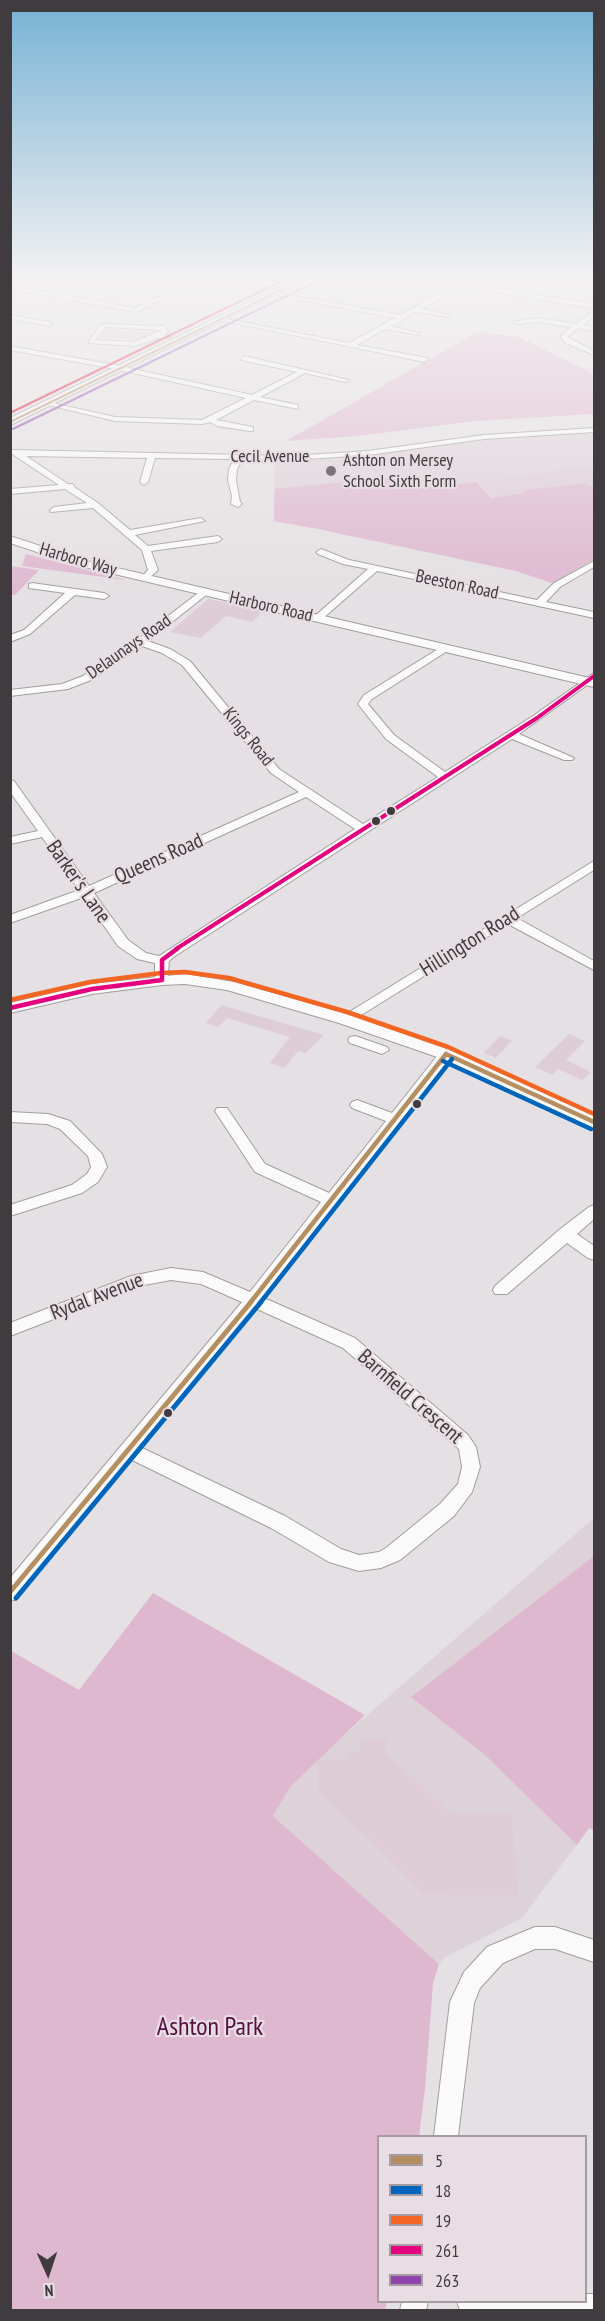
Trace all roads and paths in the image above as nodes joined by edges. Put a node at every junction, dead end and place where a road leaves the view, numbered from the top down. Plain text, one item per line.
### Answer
1 (89, 384) edge
2 (191, 384) edge
3 (279, 384) edge
4 (253, 398) junction
5 (48, 404) junction
6 (295, 407) dead end
7 (212, 420) junction
8 (10, 422) edge
9 (250, 429) dead end
10 (594, 430) edge
11 (14, 450) edge
12 (152, 456) junction
13 (239, 458) junction
14 (144, 482) dead end
15 (70, 486) junction
16 (10, 492) edge
17 (234, 503) dead end
18 (95, 505) junction
19 (54, 510) dead end
20 (201, 521) dead end
21 (129, 533) junction
22 (10, 539) edge
23 (218, 539) dead end
24 (146, 549) junction
25 (321, 552) dead end
26 (594, 564) edge
27 (376, 567) junction
28 (146, 579) junction
29 (32, 586) dead end
30 (72, 592) junction
31 (205, 592) junction
32 (104, 596) dead end
33 (541, 602) junction
34 (594, 615) edge
35 (318, 618) junction
36 (10, 639) edge
37 (141, 642) junction
38 (447, 648) junction
39 (592, 680) edge
40 (10, 693) edge
41 (510, 734) junction
42 (568, 758) dead end
43 (444, 776) junction
44 (10, 783) edge
45 (306, 793) junction
46 (362, 829) junction
47 (44, 833) junction
48 (10, 841) edge
49 (594, 865) edge
50 (86, 892) junction
51 (10, 919) edge
52 (509, 919) junction
53 (162, 960) junction
54 (594, 966) edge
55 (162, 980) junction
56 (10, 1008) edge
57 (345, 1019) junction
58 (380, 1031) junction
59 (355, 1041) dead end
60 (446, 1054) junction
61 (357, 1105) dead end
62 (222, 1111) dead end
63 (10, 1117) edge
64 (395, 1119) junction
65 (594, 1122) edge
66 (331, 1200) junction
67 (10, 1211) edge
68 (594, 1211) edge
69 (565, 1234) junction
70 (594, 1254) edge
71 (501, 1290) dead end
72 (252, 1301) junction
73 (10, 1330) edge
74 (127, 1449) junction
75 (12, 1588) edge
76 (594, 1951) edge
77 (446, 2135) edge
78 (478, 2303) edge
79 (594, 2307) edge

1 - 5 highway
2 - 4 street
3 - 4 street
4 - 6 street
4 - 7 street
5 - 7 street
5 - 8 highway
7 - 9 street
10 - 13 street, Cecil Avenue
11 - 12 street, Cecil Avenue
11 - 15 street
12 - 13 street, Cecil Avenue
12 - 14 street
13 - 17 street
15 - 16 street
15 - 18 street
18 - 19 street
18 - 21 street
20 - 21 street
21 - 24 street
22 - 28 main road, Harboro Way
23 - 24 street
24 - 28 street
25 - 27 street, Beeston Road
26 - 33 street
27 - 33 street, Beeston Road
27 - 35 street
28 - 31 main road, Harboro Road
29 - 30 street
30 - 32 street
30 - 36 street
31 - 35 main road, Harboro Road
31 - 37 street, Delaunays Road
33 - 34 street, Beeston Road
35 - 38 main road, Harboro Road
37 - 40 street, Delaunays Road
37 - 45 street, Kings Road
38 - 39 main road, Harboro Road
38 - 43 street
39 - 41 street
41 - 42 street
41 - 43 street
43 - 46 street
44 - 47 street, Barker's Lane
45 - 46 street, Kings Road
45 - 50 street, Queens Road
46 - 53 street
47 - 48 street
47 - 50 street, Barker's Lane
49 - 52 street, Hillington Road
50 - 51 street, Queens Road
50 - 53 street, Barker's Lane
52 - 54 street
52 - 57 street, Hillington Road
53 - 55 street
55 - 56 main road
55 - 57 main road
57 - 58 main road
58 - 59 street
58 - 60 main road
60 - 64 street
60 - 65 main road
61 - 64 street
62 - 66 street
63 - 67 street
64 - 66 street
66 - 72 street
68 - 69 street
69 - 70 street
69 - 71 street
72 - 73 street, Rydal Avenue
72 - 74 street
72 - 74 street, Barnfield Crescent
74 - 75 street
76 - 77 street
78 - 79 street

